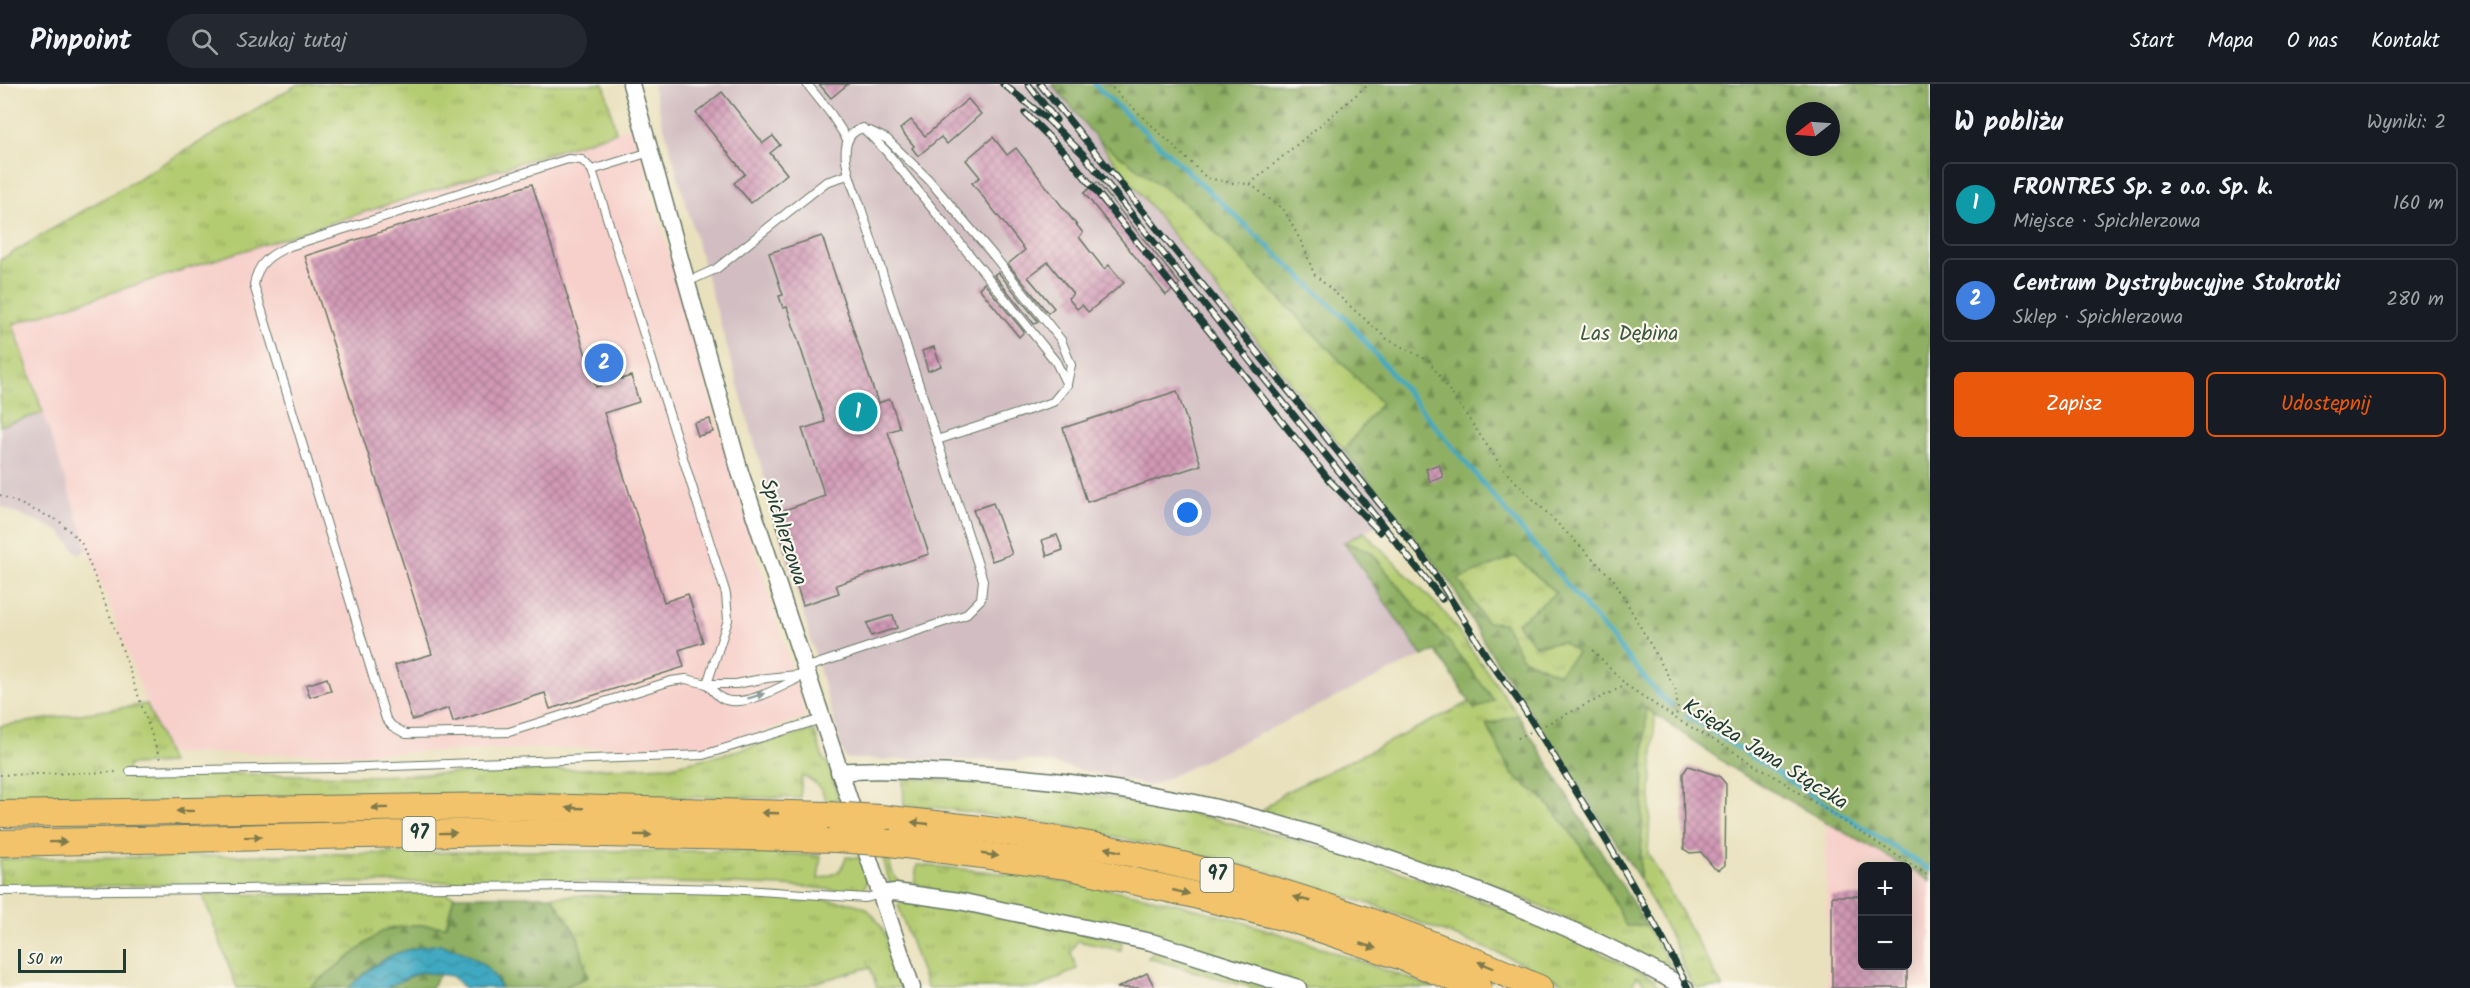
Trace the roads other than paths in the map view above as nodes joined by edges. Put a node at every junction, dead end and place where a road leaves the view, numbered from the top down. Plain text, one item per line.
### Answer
1 (631, 84) edge
2 (807, 84) edge
3 (863, 128) junction
4 (847, 139) junction
5 (650, 152) junction
6 (592, 170) junction
7 (848, 175) junction
8 (687, 282) junction
9 (1067, 385) junction
10 (937, 440) junction
11 (805, 671) junction
12 (707, 684) junction
13 (822, 719) junction
14 (130, 771) road end
15 (839, 772) junction
16 (0, 814) edge
17 (0, 843) edge
18 (0, 891) edge
19 (880, 894) junction
20 (1665, 983) edge
21 (912, 988) edge
22 (1298, 988) edge
23 (1478, 988) edge
24 (1539, 988) edge
25 (1685, 988) edge

1 - 5 street, Spichlerzowa
2 - 4 lane
3 - 4 lane
3 - 9 lane
3 - 9 lane
4 - 7 lane
5 - 6 lane
5 - 8 street, Spichlerzowa
6 - 12 lane
6 - 12 lane
7 - 8 lane
7 - 10 lane
8 - 11 street, Spichlerzowa
9 - 10 lane
10 - 11 lane
11 - 12 lane
12 -> 11 lane
11 - 13 street, Spichlerzowa
13 - 14 lane
13 - 15 street, Spichlerzowa
15 - 19 street, Spichlerzowa
15 - 20 street
24 -> 16 main road, 97, bridge
17 -> 23 main road, 97, bridge
18 - 19 lane
19 - 21 street, Spichlerzowa
19 - 22 street
20 - 25 street

